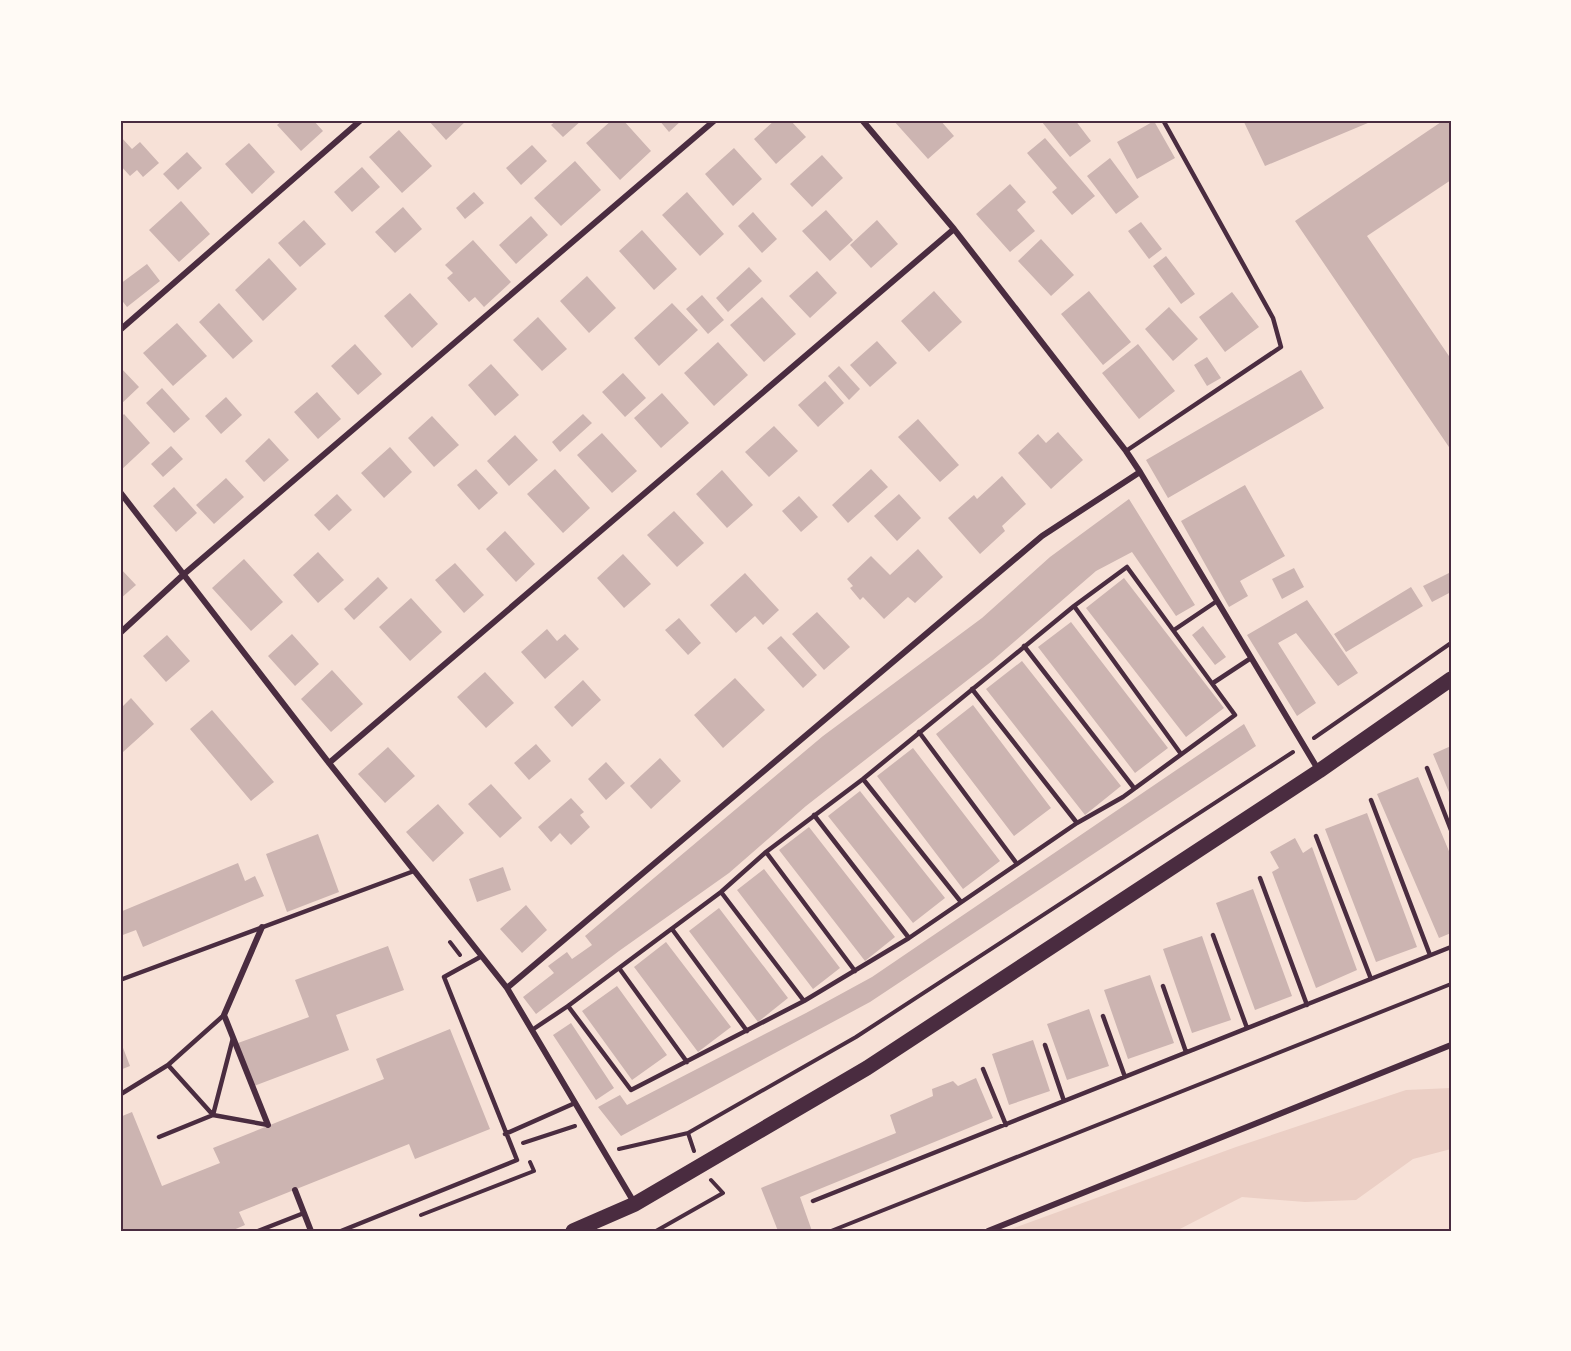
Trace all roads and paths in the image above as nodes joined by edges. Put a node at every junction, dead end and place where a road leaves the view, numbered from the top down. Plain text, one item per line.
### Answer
1 (361, 120) edge
2 (715, 120) edge
3 (862, 120) edge
4 (1163, 120) edge
5 (954, 229) junction
6 (120, 330) edge
7 (1126, 451) junction
8 (1140, 472) junction
9 (120, 492) edge
10 (183, 574) junction
11 (1217, 601) junction
12 (1074, 606) junction
13 (1174, 630) junction
14 (120, 633) edge
15 (1451, 643) edge
16 (1024, 646) junction
17 (1251, 658) junction
18 (1451, 680) edge
19 (1213, 683) junction
20 (972, 689) junction
21 (919, 732) junction
22 (1303, 746) junction
23 (1181, 754) junction
24 (329, 763) junction
25 (1427, 768) dead end
26 (1319, 771) junction
27 (863, 779) junction
28 (1134, 788) junction
29 (1371, 800) dead end
30 (814, 815) junction
31 (1077, 823) junction
32 (1451, 830) edge
33 (1316, 836) dead end
34 (766, 852) junction
35 (1017, 864) junction
36 (414, 871) junction
37 (1260, 878) dead end
38 (721, 892) junction
39 (961, 902) junction
40 (262, 927) junction
41 (672, 929) junction
42 (1213, 935) dead end
43 (909, 938) junction
44 (1451, 947) edge
45 (1430, 955) junction
46 (482, 956) junction
47 (619, 968) junction
48 (855, 971) junction
49 (1371, 979) junction
50 (120, 980) edge
51 (1451, 984) edge
52 (1163, 986) dead end
53 (507, 988) junction
54 (804, 1001) junction
55 (1307, 1005) junction
56 (568, 1006) junction
57 (224, 1015) junction
58 (1103, 1016) dead end
59 (1247, 1029) junction
60 (532, 1030) junction
61 (747, 1031) junction
62 (233, 1038) junction
63 (1045, 1045) dead end
64 (1451, 1045) edge
65 (1186, 1052) junction
66 (687, 1062) junction
67 (168, 1065) junction
68 (984, 1069) dead end
69 (1125, 1077) junction
70 (121, 1094) edge
71 (1064, 1101) junction
72 (576, 1103) junction
73 (213, 1115) junction
74 (268, 1125) joint
75 (1006, 1125) junction
76 (505, 1134) junction
77 (159, 1137) dead end
78 (699, 1167) junction
79 (295, 1190) dead end
80 (813, 1201) dead end
81 (635, 1204) junction
82 (304, 1213) junction
83 (258, 1231) edge
84 (311, 1231) edge
85 (340, 1231) edge
86 (573, 1231) edge
87 (656, 1231) edge
88 (831, 1231) edge
89 (988, 1231) edge

1 - 6 street
2 - 10 street
3 - 5 street
4 - 7 lane
5 - 7 street
5 - 24 street
7 - 8 street
8 - 11 street
8 - 53 street
9 - 10 street
10 - 14 street
10 - 24 street
11 - 13 lane
11 - 17 street
12 - 13 lane
12 - 16 lane
12 - 23 lane
13 - 19 lane
15 - 22 path
16 - 20 lane
16 - 28 lane
17 - 19 lane
17 - 22 street
18 - 26 main road
19 - 23 lane
20 - 21 lane
20 - 31 lane
21 - 27 lane
21 - 35 lane
22 - 26 street
22 - 78 path
23 - 28 lane
24 - 36 street
25 - 32 lane
26 - 78 main road
27 - 30 lane
27 - 39 lane
28 - 31 lane
29 - 45 lane
30 - 34 lane
30 - 43 lane
31 - 35 lane
33 - 49 lane
34 - 38 lane
34 - 48 lane
35 - 39 lane
36 - 40 lane
36 - 46 street
37 - 55 lane
38 - 41 lane
38 - 54 lane
39 - 43 lane
40 - 50 lane
40 - 57 street
41 - 47 lane
41 - 61 lane
42 - 59 lane
43 - 48 lane
44 - 45 lane
45 - 49 lane
46 - 53 street
46 - 76 lane
47 - 56 lane
47 - 66 lane
48 - 54 lane
49 - 55 lane
51 - 88 path
52 - 65 lane
53 - 60 street
54 - 61 lane
55 - 59 lane
56 - 60 lane
56 - 66 lane
57 - 62 street
57 - 67 lane
58 - 69 lane
59 - 65 lane
60 - 72 street
61 - 66 lane
62 - 73 lane
62 - 74 street
63 - 71 lane
64 - 89 street
65 - 69 lane
67 - 70 lane
67 - 73 lane
68 - 75 lane
69 - 71 lane
71 - 75 lane
72 - 76 lane
72 - 81 street
73 - 74 lane
73 - 77 lane
75 - 80 lane
76 - 85 lane
78 - 81 main road
78 - 87 path
79 - 82 street
81 - 86 main road
82 - 83 lane
82 - 84 street

